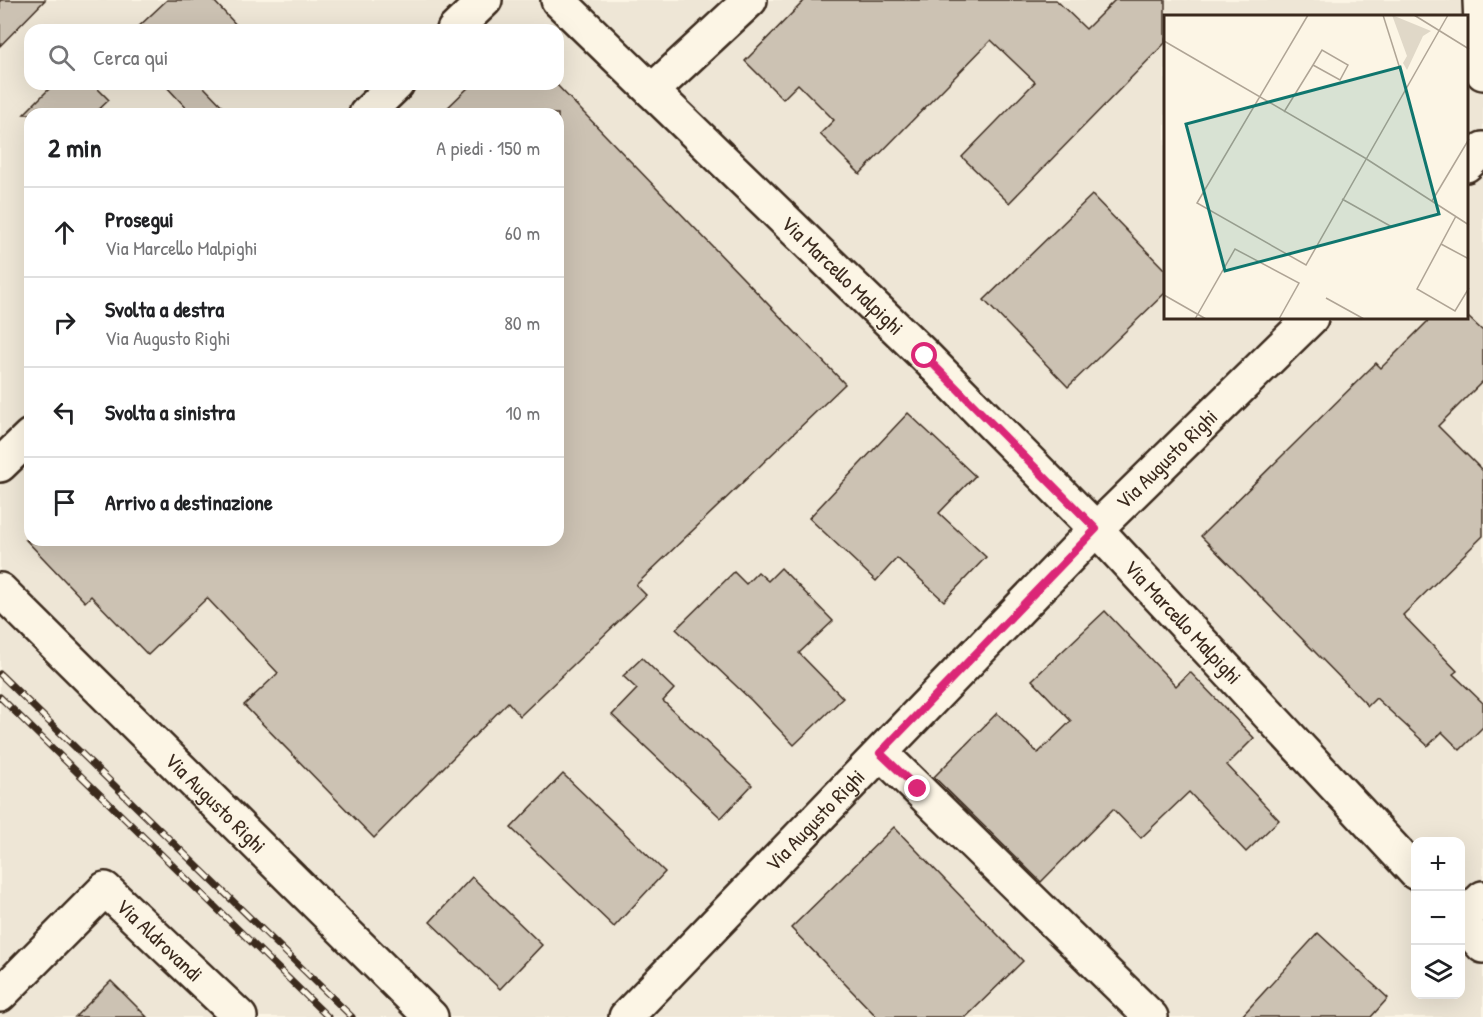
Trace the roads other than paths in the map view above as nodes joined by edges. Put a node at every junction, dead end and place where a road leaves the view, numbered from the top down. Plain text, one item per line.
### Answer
1 (485, 0) edge
2 (558, 0) edge
3 (750, 0) edge
4 (1480, 0) edge
5 (460, 24) edge
6 (1483, 74) edge
7 (391, 90) edge
8 (652, 91) junction
9 (372, 108) edge
10 (1483, 149) edge
11 (1468, 164) edge
12 (1309, 320) edge
13 (24, 442) edge
14 (0, 465) edge
15 (1096, 529) junction
16 (0, 590) edge
17 (880, 753) junction
18 (1411, 868) edge
19 (1483, 898) edge
20 (1465, 917) edge
21 (1465, 926) edge
22 (1483, 946) edge
23 (0, 995) edge
24 (240, 1017) edge
25 (431, 1017) edge
26 (626, 1017) edge
27 (1151, 1017) edge

1 - 5 street
2 - 8 street, Via Marcello Malpighi
3 - 8 street
4 - 6 street
7 - 9 street
8 - 15 street, Via Marcello Malpighi
10 - 11 street
12 - 15 street, Via Augusto Righi
13 - 14 street
15 - 17 street, Via Augusto Righi
15 - 18 street, Via Marcello Malpighi
16 - 25 street, Via Augusto Righi
17 - 26 street, Via Augusto Righi
17 - 27 street
19 - 20 street
21 - 22 street
23 - 24 street, Via Aldrovandi

